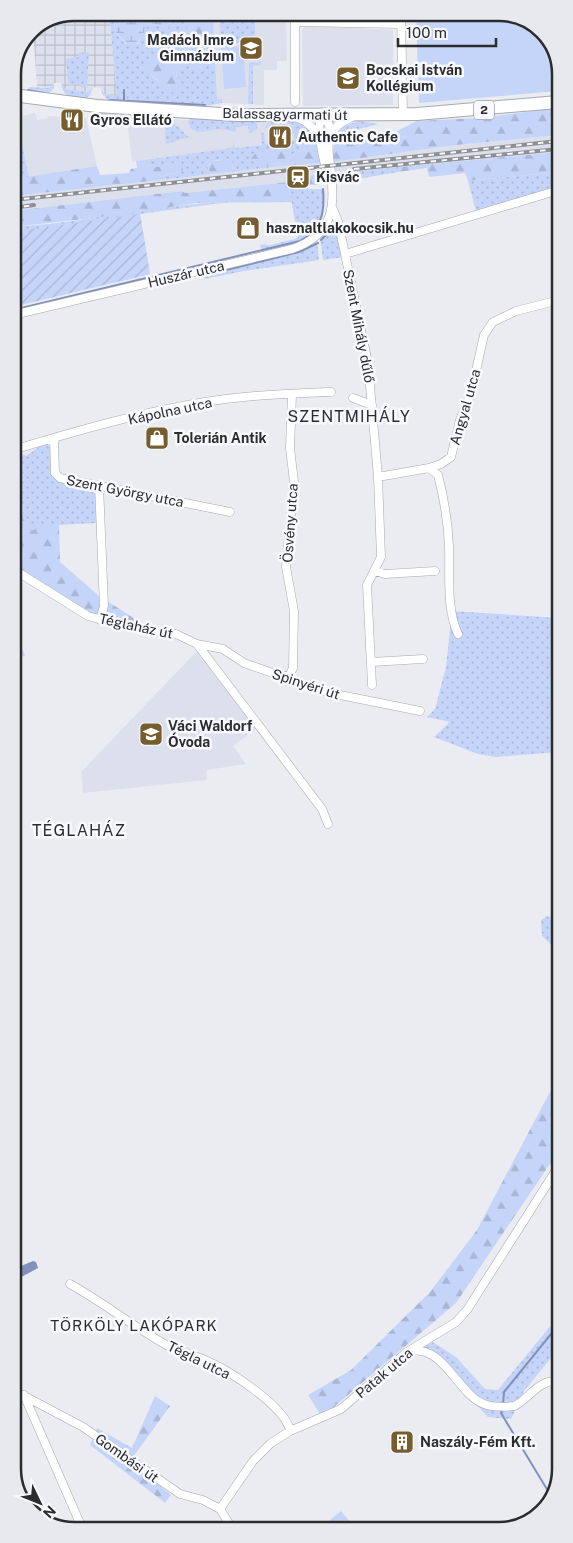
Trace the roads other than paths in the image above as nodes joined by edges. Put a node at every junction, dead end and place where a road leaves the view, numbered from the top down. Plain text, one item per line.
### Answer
1 (294, 22) joint
2 (401, 24) joint
3 (21, 96) edge
4 (295, 102) dead end
5 (552, 103) edge
6 (403, 114) junction
7 (289, 115) junction
8 (357, 115) junction
9 (323, 116) junction
10 (318, 133) junction
11 (330, 135) junction
12 (552, 192) edge
13 (332, 204) junction
14 (345, 254) junction
15 (552, 302) edge
16 (21, 312) edge
17 (331, 392) dead end
18 (292, 394) junction
19 (353, 398) dead end
20 (372, 404) junction
21 (54, 438) junction
22 (21, 448) edge
23 (429, 468) junction
24 (378, 477) junction
25 (99, 485) junction
26 (230, 512) dead end
27 (375, 571) junction
28 (435, 572) dead end
29 (21, 574) edge
30 (100, 620) junction
31 (458, 634) dead end
32 (197, 644) junction
33 (423, 659) dead end
34 (371, 662) junction
35 (284, 677) junction
36 (372, 685) dead end
37 (420, 711) dead end
38 (328, 824) dead end
39 (552, 1177) edge
40 (70, 1284) dead end
41 (407, 1352) junction
42 (552, 1382) edge
43 (21, 1394) edge
44 (24, 1395) junction
45 (290, 1432) junction
46 (220, 1509) junction
47 (80, 1522) edge
48 (228, 1522) edge

1 - 2 street
1 - 4 street
2 - 6 street
3 - 7 main road, Balassagyarmati út / 2
5 - 6 main road, Balassagyarmati út / 2
6 - 8 main road, Balassagyarmati út / 2
7 - 9 main road, Balassagyarmati út / 2
7 - 10 street
8 - 9 main road, Balassagyarmati út / 2
8 - 11 street
9 - 10 street
9 - 11 street, Huszár utca
10 - 13 street
11 - 13 street, Huszár utca
12 - 14 street
13 - 14 street, Szent Mihály dűlő
13 - 16 street, Huszár utca
14 - 20 street, Szent Mihály dűlő
15 - 23 street, Angyal utca
17 - 18 street, Kápolna utca
18 - 21 street, Kápolna utca
18 - 35 street, Ösvény utca
19 - 20 street
20 - 24 street, Szent Mihály dűlő
21 - 22 street, Kápolna utca
21 - 25 street, Szent György utca
23 - 24 street
23 - 31 street
24 - 27 street, Szent Mihály dűlő
25 - 26 street, Szent György utca
25 - 30 street
27 - 28 street
27 - 34 street, Szent Mihály dűlő
29 - 30 street, Téglaház út
30 - 32 street, Téglaház út
32 - 35 street, Spinyéri út
32 - 38 street, Téglaház út
33 - 34 street
34 - 36 street, Szent Mihály dűlő
35 - 37 street, Spinyéri út
39 - 41 street, Patak utca
40 - 45 street, Tégla utca
41 - 42 street
41 - 45 street, Patak utca
43 - 44 street, Gombási út
44 - 46 street, Gombási út
44 - 47 street
45 - 46 street, Patak utca
46 - 48 street

